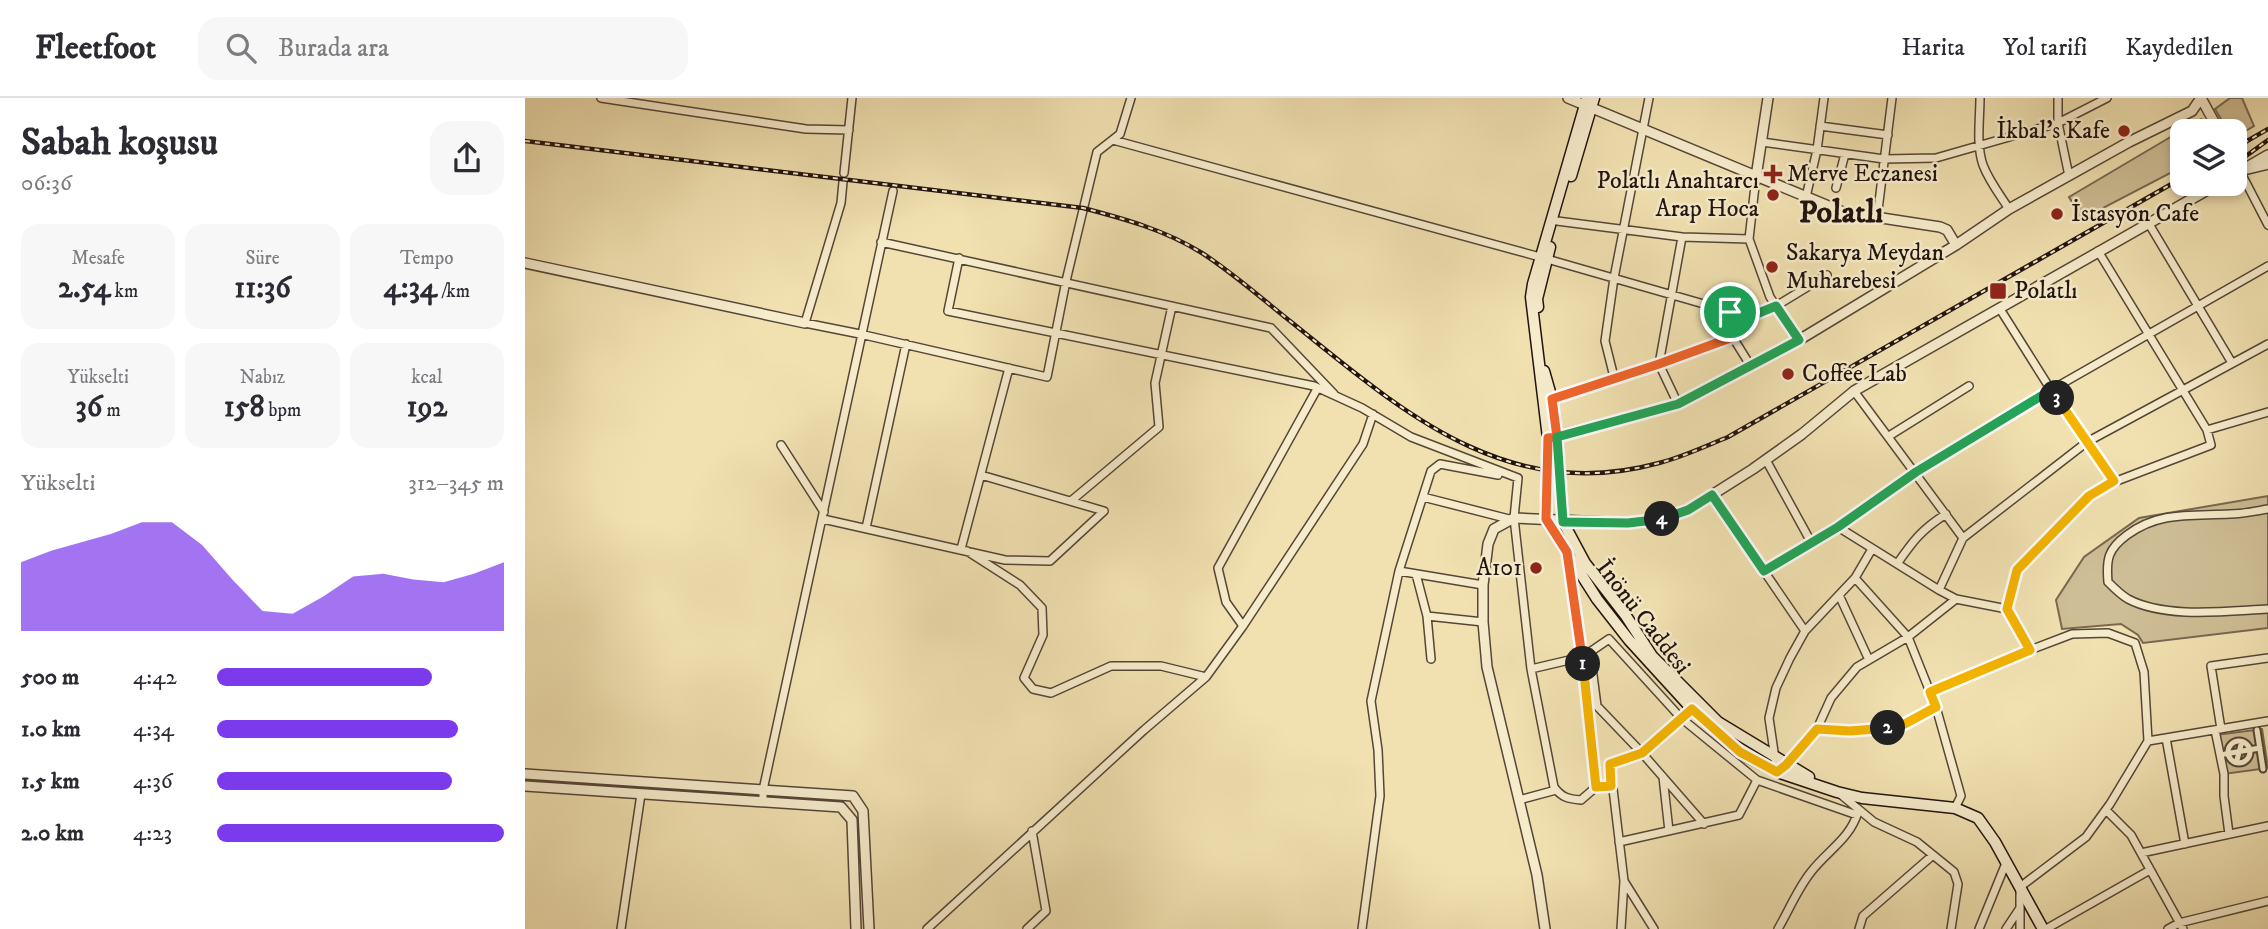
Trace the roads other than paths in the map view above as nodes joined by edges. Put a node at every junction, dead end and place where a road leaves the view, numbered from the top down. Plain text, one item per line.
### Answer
1 (601, 98) edge
2 (852, 98) edge
3 (1131, 98) edge
4 (1568, 98) edge
5 (1649, 98) edge
6 (1768, 98) edge
7 (1824, 98) edge
8 (1892, 98) edge
9 (1980, 98) edge
10 (2057, 98) edge
11 (2107, 98) edge
12 (2201, 98) edge
13 (649, 101) edge
14 (1590, 102) edge
15 (2212, 119) edge
16 (2058, 123) junction
17 (1820, 126) junction
18 (849, 130) junction
19 (1643, 130) junction
20 (1888, 135) junction
21 (1113, 140) junction
22 (1762, 142) junction
23 (1980, 146) junction
24 (1817, 150) junction
25 (1845, 154) junction
26 (2268, 155) edge
27 (1884, 159) junction
28 (2247, 164) edge
29 (2268, 164) edge
30 (2247, 167) edge
31 (2069, 176) junction
32 (1756, 177) junction
33 (1836, 188) dead end
34 (2247, 188) edge
35 (893, 191) dead end
36 (2197, 196) edge
37 (1806, 197) junction
38 (2009, 209) junction
39 (1877, 218) junction
40 (1557, 221) junction
41 (2149, 224) junction
42 (2268, 225) edge
43 (1623, 229) junction
44 (1682, 237) junction
45 (1749, 239) junction
46 (881, 242) junction
47 (1956, 244) junction
48 (2098, 251) junction
49 (959, 258) junction
50 (1544, 258) junction
51 (525, 263) edge
52 (2268, 266) edge
53 (1827, 275) dead end
54 (1614, 278) junction
55 (1066, 281) junction
56 (1672, 294) junction
57 (1172, 306) junction
58 (1776, 306) junction
59 (2198, 306) junction
60 (2000, 309) junction
61 (1730, 312) junction
62 (805, 323) junction
63 (1056, 332) junction
64 (860, 334) junction
65 (2148, 334) junction
66 (1733, 337) junction
67 (1799, 340) junction
68 (906, 344) junction
69 (2268, 344) edge
70 (1160, 355) junction
71 (2232, 363) junction
72 (1659, 364) junction
73 (1750, 365) junction
74 (1009, 368) junction
75 (1614, 377) junction
76 (1969, 386) dead end
77 (1317, 389) junction
78 (2183, 389) junction
79 (2051, 390) junction
80 (1854, 391) junction
81 (1337, 397) junction
82 (1552, 399) junction
83 (1678, 404) junction
84 (2267, 412) edge
85 (1373, 414) junction
86 (2268, 421) edge
87 (2207, 430) junction
88 (1889, 436) junction
89 (1553, 438) junction
90 (2087, 442) junction
91 (781, 445) dead end
92 (1766, 460) junction
93 (1916, 472) junction
94 (981, 475) junction
95 (1518, 478) junction
96 (2114, 481) junction
97 (1712, 495) junction
98 (1423, 497) junction
99 (1071, 501) junction
100 (2268, 509) edge
101 (1946, 514) junction
102 (823, 515) junction
103 (1511, 519) junction
104 (1546, 519) junction
105 (1563, 522) junction
106 (1838, 527) junction
107 (866, 528) junction
108 (1963, 538) junction
109 (1811, 542) junction
110 (1872, 549) junction
111 (964, 550) junction
112 (1567, 552) junction
113 (1897, 564) junction
114 (1399, 571) junction
115 (1764, 571) junction
116 (1416, 574) junction
117 (1855, 578) junction
118 (1483, 586) junction
119 (1938, 590) junction
120 (1839, 595) junction
121 (1957, 599) junction
122 (2007, 609) junction
123 (2268, 609) edge
124 (1427, 616) junction
125 (1482, 622) junction
126 (1243, 626) junction
127 (1805, 631) junction
128 (1908, 637) junction
129 (2030, 650) junction
130 (1582, 657) junction
131 (2268, 658) edge
132 (1431, 659) dead end
133 (1869, 660) junction
134 (1531, 668) junction
135 (1206, 677) junction
136 (1930, 692) junction
137 (1936, 707) junction
138 (1692, 709) junction
139 (1681, 718) junction
140 (2268, 721) edge
141 (1817, 729) junction
142 (2218, 730) junction
143 (2257, 730) dead end
144 (2235, 732) dead end
145 (2167, 738) junction
146 (2148, 741) junction
147 (2238, 746) junction
148 (2260, 748) junction
149 (2250, 750) junction
150 (1642, 753) junction
151 (2224, 754) junction
152 (1775, 758) junction
153 (2241, 760) junction
154 (1781, 768) junction
155 (2263, 769) dead end
156 (2242, 771) dead end
157 (525, 774) edge
158 (1663, 777) junction
159 (1757, 780) junction
160 (525, 786) edge
161 (1611, 786) junction
162 (1596, 787) junction
163 (763, 790) junction
164 (1556, 790) junction
165 (1837, 792) junction
166 (641, 794) junction
167 (1862, 798) junction
168 (1519, 800) junction
169 (763, 802) junction
170 (1955, 808) junction
171 (2106, 810) junction
172 (1858, 812) junction
173 (1704, 824) junction
174 (2268, 826) edge
175 (1032, 831) junction
176 (1669, 831) junction
177 (2229, 834) junction
178 (1619, 842) junction
179 (2185, 844) junction
180 (2141, 853) junction
181 (1933, 855) junction
182 (2006, 863) junction
183 (2150, 870) junction
184 (1625, 881) junction
185 (2020, 887) junction
186 (2268, 901) edge
187 (2020, 908) junction
188 (2181, 926) edge
189 (621, 929) edge
190 (856, 929) edge
191 (869, 929) edge
192 (927, 929) edge
193 (1027, 929) edge
194 (1362, 929) edge
195 (1545, 929) edge
196 (1621, 929) edge
197 (1654, 929) edge
198 (1778, 929) edge
199 (1859, 929) edge
200 (1951, 929) edge
201 (1979, 929) edge
202 (2006, 929) edge
203 (2020, 929) edge
204 (2044, 929) edge
205 (2168, 929) edge

1 - 13 street
2 - 18 street
3 - 21 street
4 - 14 street
5 - 19 street
6 - 22 street
7 - 17 street
8 - 20 street
9 - 23 street
10 - 16 street
11 - 16 street
12 - 15 street
12 - 31 street
13 - 18 street
14 - 19 street
14 - 40 main road, İnönü Caddesi
14 - 50 main road, İnönü Caddesi
16 - 23 street
16 - 31 street
17 - 20 street
17 - 24 street
18 - 62 street
19 - 32 street
19 - 43 street
20 - 27 street
21 - 50 street
21 - 55 street
22 - 24 street
22 - 32 street
23 - 27 street
23 - 38 street
24 - 25 street
24 - 37 street
25 - 27 street
25 - 33 street
26 - 28 street
27 - 39 street
29 - 30 street
31 - 38 street
32 - 37 street
32 - 45 street
34 - 42 street
35 - 46 street
36 - 41 street
37 - 39 street
38 - 47 street
39 - 47 street
40 - 43 street
40 - 50 main road, İnönü Caddesi
41 - 48 street
41 - 59 street
43 - 44 street
43 - 54 street
44 - 45 street
44 - 56 street
45 - 58 street
46 - 49 street
46 - 64 street
47 - 67 street
48 - 60 street
48 - 65 street
49 - 55 street
49 - 63 street
50 - 54 street
50 - 82 main road, İnönü Caddesi
50 - 89 main road, İnönü Caddesi
51 - 62 street
52 - 59 street
53 - 58 street
54 - 56 street
54 - 75 street
55 - 57 street
55 - 63 street
56 - 61 street
56 - 72 street
57 - 70 street
57 - 81 street
58 - 61 street
58 - 67 street
59 - 65 street
59 - 71 street
60 - 79 street
60 - 80 street
61 - 66 street
62 - 64 street
63 - 70 street
63 - 74 street
64 - 68 street
64 - 102 street
65 - 78 street
65 - 79 street
66 - 72 street
66 - 73 street
67 - 73 street
68 - 74 street
68 - 107 street
69 - 71 street
70 - 77 street
70 - 99 street
71 - 78 street
72 - 75 street
72 - 83 street
73 - 83 street
74 - 94 street
75 - 82 street
76 - 88 street
77 - 81 street
77 - 126 street
78 - 87 street
78 - 90 street
79 - 90 street
79 - 93 street
80 - 88 street
80 - 92 street
81 - 85 street
82 - 89 main road, İnönü Caddesi
83 - 89 street
84 - 86 street
84 - 87 street
85 - 95 street
85 - 126 street
87 - 96 street
88 - 93 street
89 - 104 main road, İnönü Caddesi
89 - 105 main road, İnönü Caddesi
90 - 96 street
90 - 108 street
91 - 102 street
92 - 97 street
92 - 109 street
93 - 101 street
93 - 106 street
94 - 99 street
94 - 111 street
95 - 98 street
95 - 103 street
96 - 122 street
97 - 105 street
97 - 115 street
98 - 103 street
98 - 114 street
99 - 111 street
100 - 123 street
101 - 108 street
101 - 113 street
102 - 107 street
102 - 163 street
103 - 104 street
103 - 118 street
103 - 134 street
104 - 105 street
104 - 112 main road, İnönü Caddesi
105 - 152 main road, İnönü Caddesi
106 - 109 street
106 - 110 street
107 - 111 street
108 - 119 street
109 - 115 street
110 - 113 street
110 - 117 street
111 - 135 street
112 - 130 street
112 - 138 main road, İnönü Caddesi
113 - 119 street
114 - 116 street
114 - 194 street
115 - 127 street
116 - 118 street
116 - 124 street
117 - 120 street
117 - 128 street
118 - 125 street
119 - 121 street
120 - 127 street
120 - 133 street
121 - 122 street
121 - 128 street
122 - 129 street
124 - 125 street
124 - 132 street
125 - 168 street
126 - 135 street
127 - 152 street
128 - 133 street
128 - 136 street
129 - 136 street
129 - 146 street
130 - 134 street
130 - 162 street
131 - 142 street
133 - 141 street
134 - 164 street
135 - 175 street
136 - 137 street
137 - 141 street
137 - 170 street
138 - 139 street
138 - 154 main road, İnönü Caddesi
139 - 150 street
139 - 150 street
139 - 159 street
140 - 142 street
141 - 154 street
142 - 145 street
142 - 151 street
143 - 148 street
144 - 147 street
145 - 146 street
145 - 179 street
146 - 171 street
147 - 149 street
147 - 149 street
147 - 151 street
147 - 151 street
147 - 153 street
148 - 149 street
148 - 155 street
149 - 153 street
150 - 158 street
150 - 161 street
151 - 153 street
151 - 177 street
152 - 154 main road, İnönü Caddesi
153 - 156 street
154 - 165 main road, İnönü Caddesi
157 - 163 street
158 - 173 street
158 - 176 street
159 - 172 street
159 - 173 street
160 - 166 street
161 - 162 street
161 - 178 street
162 - 164 street
163 - 169 street
163 - 191 street
164 - 168 street
165 - 167 main road, İnönü Caddesi
165 - 172 street
166 - 169 street
166 - 189 street
167 - 170 main road, İnönü Caddesi
167 - 172 street
168 - 195 street
169 - 190 street
170 - 182 main road, İnönü Caddesi
171 - 180 street
171 - 185 street
172 - 181 street
172 - 198 street
173 - 176 street
174 - 177 street
175 - 192 street
175 - 193 street
176 - 178 street
177 - 179 street
178 - 184 street
179 - 180 street
180 - 183 street
181 - 199 street
181 - 200 street
182 - 185 main road, İnönü Caddesi
182 - 201 street
183 - 188 street
183 - 204 street
184 - 196 street
184 - 197 street
185 - 187 street
185 - 204 main road, İnönü Caddesi
186 - 188 street
187 - 202 street
187 - 203 street
188 - 205 street

